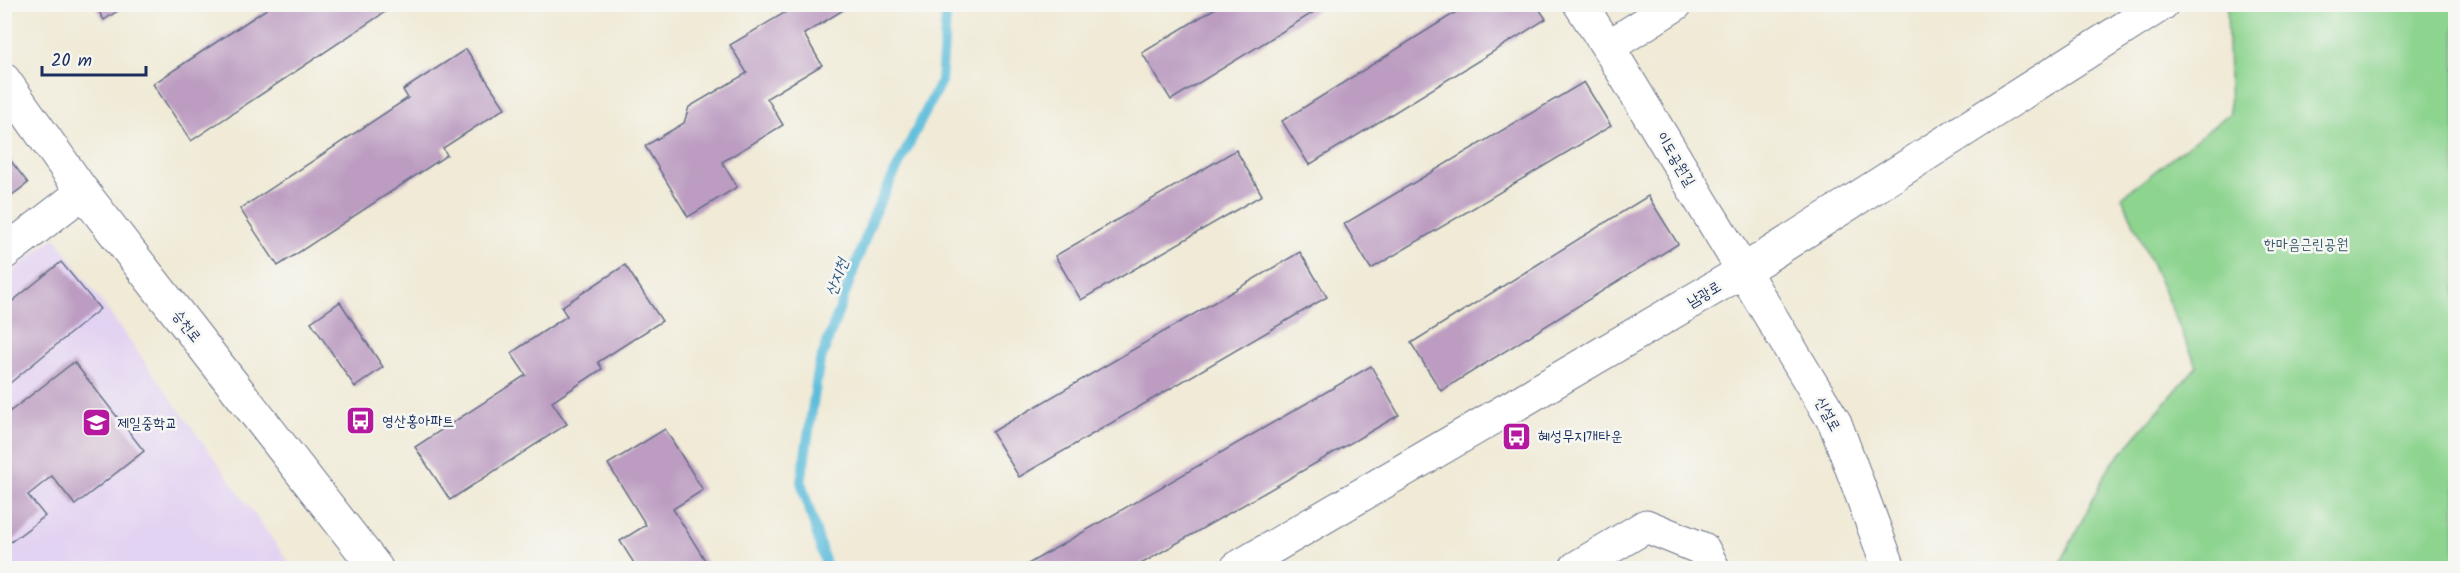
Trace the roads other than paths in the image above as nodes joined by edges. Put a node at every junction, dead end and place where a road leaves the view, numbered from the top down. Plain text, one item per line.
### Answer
1 (1580, 4) edge
2 (1676, 4) edge
3 (2162, 4) edge
4 (1608, 48) junction
5 (4, 80) edge
6 (83, 192) junction
7 (4, 253) edge
8 (1743, 271) junction
9 (376, 568) edge
10 (1237, 568) edge
11 (1576, 568) edge
12 (1713, 568) edge
13 (1889, 568) edge

1 - 4 main road, 이도공원길
2 - 4 main road
3 - 8 main road, 남광로
4 - 8 main road, 이도공원길
5 - 6 main road, 승천로
6 - 7 main road
6 - 9 main road, 승천로
8 - 10 main road, 남광로
8 - 13 main road, 신설로
11 - 12 main road

